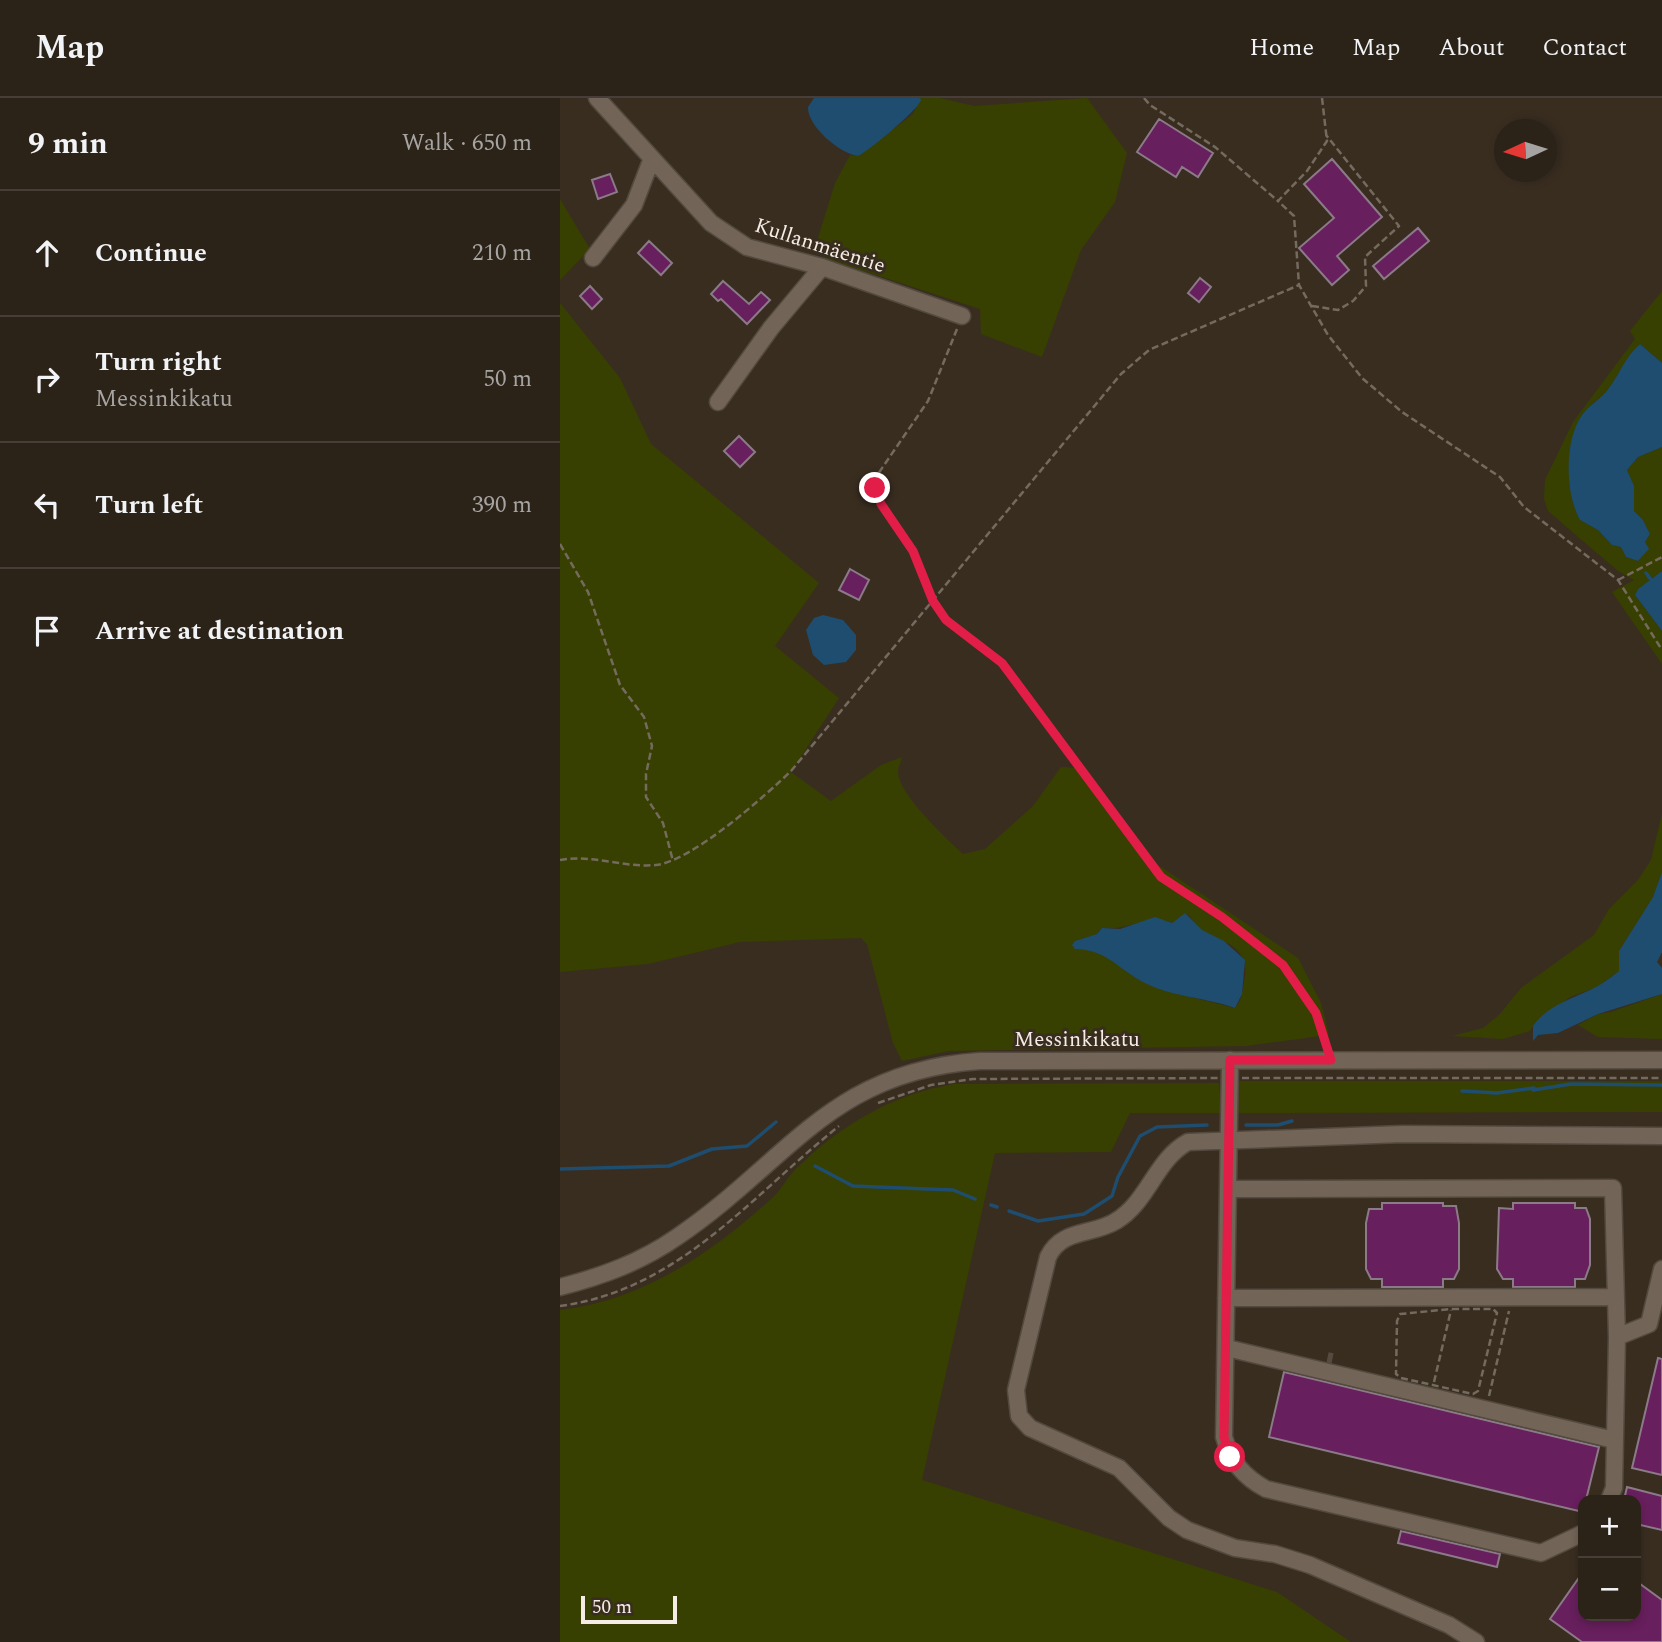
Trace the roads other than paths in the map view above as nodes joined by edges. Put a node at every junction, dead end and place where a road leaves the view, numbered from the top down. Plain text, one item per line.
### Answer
1 (597, 98) edge
2 (652, 159) junction
3 (593, 258) dead end
4 (822, 267) junction
5 (962, 316) road end
6 (718, 402) dead end
7 (1230, 1060) junction
8 (1662, 1060) edge
9 (1662, 1136) edge
10 (1229, 1141) junction
11 (1230, 1189) junction
12 (1662, 1269) edge
13 (560, 1287) edge
14 (1615, 1297) junction
15 (1226, 1298) junction
16 (1617, 1337) junction
17 (1227, 1342) junction
18 (1327, 1360) tunnel mouth
19 (1614, 1440) junction
20 (1611, 1495) edge
21 (1578, 1535) edge
22 (1476, 1642) edge

1 - 2 street, Kullanmäentie
2 - 3 street
2 - 4 street, Kullanmäentie
4 - 5 street, Kullanmäentie
4 - 6 street
7 - 8 street, Messinkikatu
7 - 10 street
7 - 13 street, Messinkikatu
9 - 10 street
10 - 11 street
10 - 22 street
11 - 14 street
11 - 15 street
12 - 16 street
14 - 15 street
14 - 16 street
15 - 17 street
16 - 19 street
17 - 18 street
17 - 19 street
17 - 21 street
19 - 20 street

